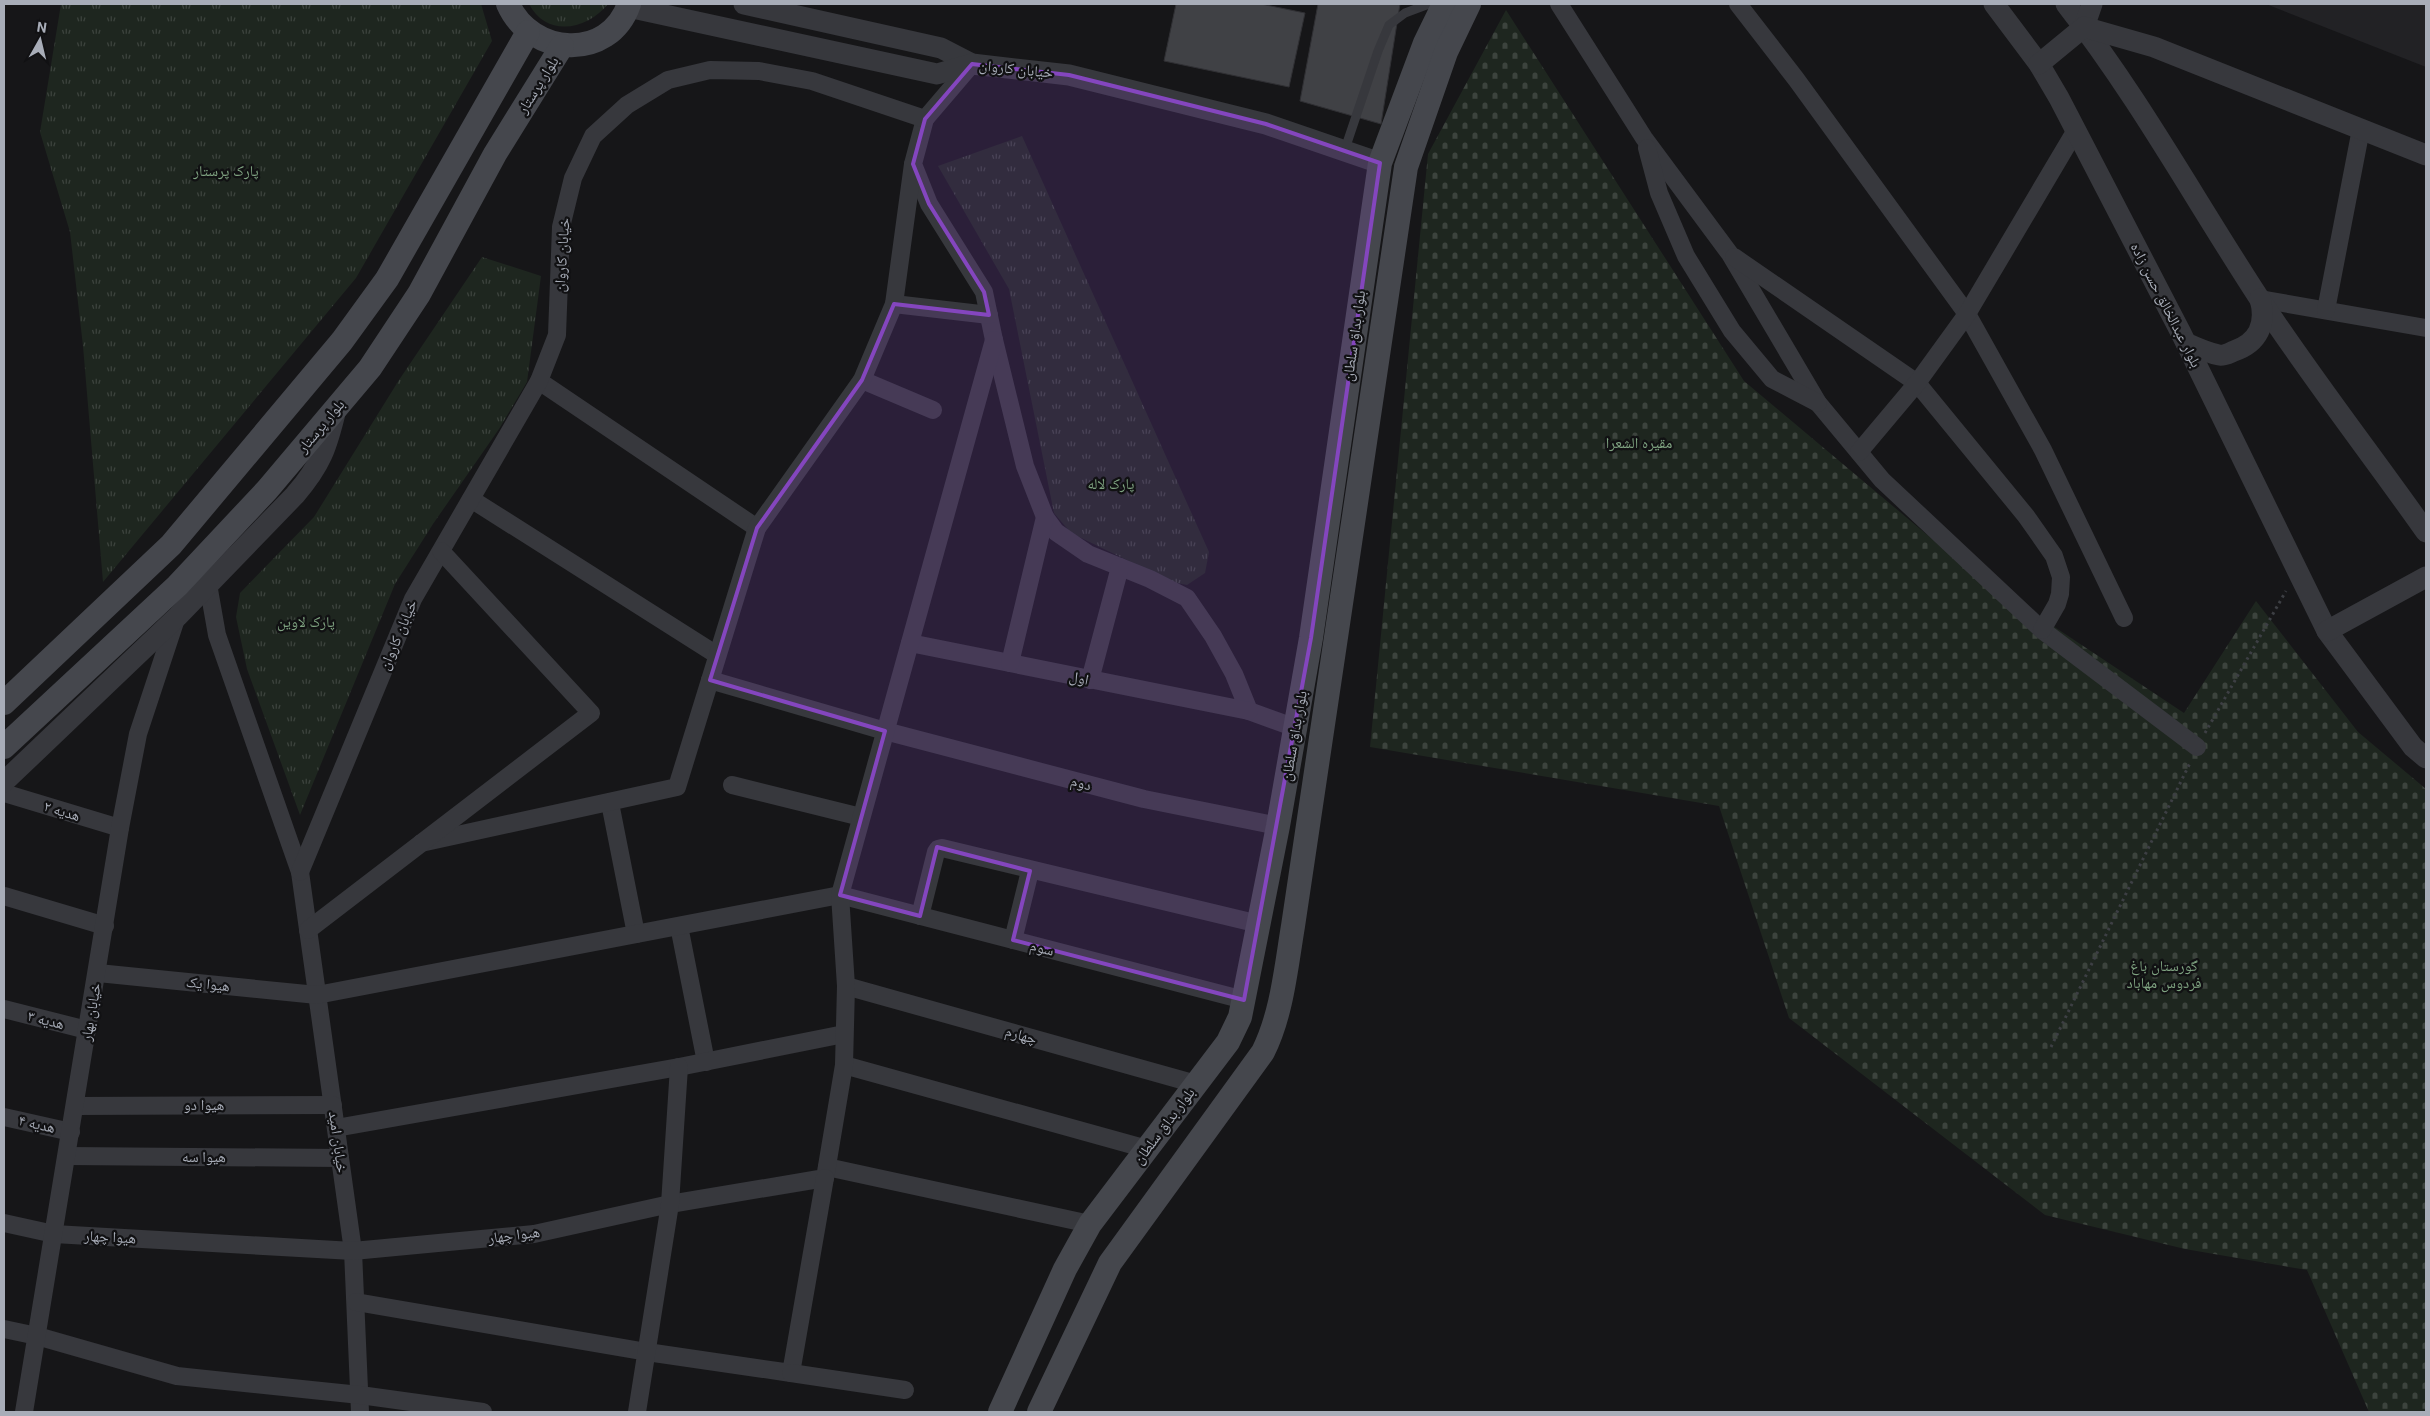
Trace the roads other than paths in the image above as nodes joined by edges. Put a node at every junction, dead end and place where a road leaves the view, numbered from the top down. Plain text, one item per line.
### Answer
1 (508, 4) edge
2 (744, 4) edge
3 (1429, 4) edge
4 (1444, 4) edge
5 (1469, 4) edge
6 (1560, 4) edge
7 (1738, 4) edge
8 (1994, 4) edge
9 (2066, 4) edge
10 (2092, 4) edge
11 (629, 5) edge
12 (2084, 27) junction
13 (528, 32) junction
14 (562, 46) junction
15 (941, 48) junction
16 (972, 64) junction
17 (2039, 64) junction
18 (937, 74) junction
19 (925, 119) junction
20 (2361, 129) junction
21 (2076, 130) junction
22 (1644, 138) junction
23 (1345, 149) junction
24 (2426, 155) edge
25 (1380, 163) junction
26 (913, 164) junction
27 (1730, 254) junction
28 (2260, 300) junction
29 (894, 304) junction
30 (2326, 310) junction
31 (1967, 314) junction
32 (989, 315) junction
33 (2426, 328) edge
34 (994, 340) junction
35 (2186, 343) junction
36 (862, 380) junction
37 (539, 381) junction
38 (1917, 384) junction
39 (1818, 403) junction
40 (336, 409) junction
41 (933, 410) dead end
42 (1859, 452) junction
43 (470, 499) junction
44 (1045, 517) junction
45 (757, 528) junction
46 (2426, 532) edge
47 (441, 551) junction
48 (1120, 567) junction
49 (2426, 577) edge
50 (208, 584) junction
51 (178, 616) junction
52 (2124, 618) dead end
53 (2323, 624) junction
54 (2042, 630) junction
55 (910, 643) junction
56 (717, 656) junction
57 (1010, 663) junction
58 (710, 680) junction
59 (1090, 680) junction
60 (4, 703) edge
61 (1249, 711) junction
62 (1296, 728) junction
63 (886, 731) junction
64 (4, 747) edge
65 (2197, 747) road end
66 (2426, 758) edge
67 (4, 782) edge
68 (732, 784) dead end
69 (4, 793) edge
70 (610, 803) junction
71 (861, 817) junction
72 (1278, 826) junction
73 (120, 828) junction
74 (421, 843) junction
75 (1030, 871) junction
76 (300, 872) junction
77 (840, 895) junction
78 (4, 896) edge
79 (1296, 907) junction
80 (920, 916) junction
81 (1259, 924) junction
82 (105, 926) junction
83 (679, 926) junction
84 (308, 930) junction
85 (636, 934) junction
86 (1014, 940) junction
87 (1289, 952) junction
88 (98, 973) junction
89 (846, 986) junction
90 (317, 995) junction
91 (1244, 1000) junction
92 (4, 1009) edge
93 (88, 1030) junction
94 (844, 1034) junction
95 (706, 1062) junction
96 (844, 1065) junction
97 (679, 1067) junction
98 (1196, 1084) junction
99 (333, 1105) junction
100 (76, 1106) junction
101 (4, 1117) edge
102 (336, 1128) junction
103 (71, 1132) junction
104 (1147, 1149) junction
105 (67, 1156) junction
106 (340, 1158) junction
107 (826, 1172) junction
108 (670, 1204) junction
109 (4, 1223) edge
110 (1090, 1224) junction
111 (54, 1234) junction
112 (353, 1251) junction
113 (356, 1302) junction
114 (4, 1329) edge
115 (37, 1336) junction
116 (647, 1352) junction
117 (790, 1372) junction
118 (905, 1390) dead end
119 (360, 1394) junction
120 (24, 1412) edge
121 (360, 1412) edge
122 (483, 1412) edge
123 (637, 1412) edge
124 (1000, 1412) edge
125 (1039, 1412) edge

1 - 13 main road
2 - 15 street
3 - 23 lane
4 - 25 main road, بلوار بداق سلطان
5 - 79 main road, بلوار بداق سلطان
6 - 22 street
7 - 31 street
8 - 17 street, بلوار عبدالخالق حسن زاده
9 - 12 street
10 - 12 street
11 - 14 main road
11 - 18 street
12 - 17 street
12 - 20 street
12 - 28 street
13 - 14 main road
13 - 60 main road
14 - 40 main road, بلوار پرستار
15 - 16 street
15 - 18 street
16 - 18 street
16 - 19 street, خیابان کاروان
16 - 23 street, خیابان کاروان
17 - 21 street, بلوار عبدالخالق حسن زاده
19 - 26 street
19 - 37 street, خیابان کاروان
20 - 24 street
20 - 30 street
21 - 31 street
21 - 35 street, بلوار عبدالخالق حسن زاده
22 - 27 street
22 - 39 street
23 - 25 street, خیابان کاروان
25 - 62 main road, بلوار بداق سلطان
26 - 29 street
26 - 32 street
27 - 38 street
27 - 39 street
28 - 30 street
28 - 35 street
28 - 46 street
29 - 32 street
29 - 36 street
30 - 33 street
31 - 38 street
31 - 52 street
32 - 34 street
34 - 44 street
34 - 55 street
35 - 53 street, بلوار عبدالخالق حسن زاده
36 - 41 street
36 - 45 street
37 - 43 street, خیابان کاروان
37 - 45 street
38 - 42 street
38 - 54 street
39 - 42 street
40 - 50 street
40 - 64 main road, بلوار پرستار
42 - 54 street
43 - 47 street, خیابان کاروان
43 - 56 street
44 - 48 street
44 - 57 street
45 - 56 street
47 - 74 street
47 - 76 street, خیابان کاروان
48 - 59 street
48 - 61 street
49 - 53 street
50 - 51 street
50 - 76 street, خیابان امید
51 - 67 street
51 - 73 street, خیابان بهار
53 - 66 street, بلوار عبدالخالق حسن زاده
54 - 65 street
55 - 57 street, اول
55 - 63 street
56 - 58 street
57 - 59 street, اول
58 - 63 street, دوم
58 - 70 street
59 - 61 street, اول
61 - 62 street, اول
62 - 72 main road, بلوار بداق سلطان
63 - 71 street
63 - 72 street, دوم
68 - 71 street
69 - 73 street, هدیه ۲
70 - 74 street
70 - 85 street
71 - 77 street
72 - 81 main road, بلوار بداق سلطان
73 - 82 street, خیابان بهار
74 - 84 street
75 - 80 street
75 - 81 street
75 - 86 street
76 - 84 street, خیابان امید
77 - 80 street, سوم
77 - 83 street, هیوا یک
77 - 89 street
78 - 82 street
79 - 81 main road
79 - 87 main road, بلوار بداق سلطان
80 - 86 street, سوم
81 - 87 main road
81 - 91 main road, بلوار بداق سلطان
82 - 88 street, خیابان بهار
83 - 85 street, هیوا یک
83 - 95 street
84 - 90 street, خیابان امید
85 - 90 street, هیوا یک
86 - 91 street, سوم
87 - 125 main road, بلوار بداق سلطان
88 - 90 street, هیوا یک
88 - 93 street, خیابان بهار
89 - 94 street
89 - 98 street, چهارم
90 - 99 street, خیابان امید
91 - 98 main road, بلوار بداق سلطان
92 - 93 street, هدیه ۳
93 - 100 street, خیابان بهار
94 - 95 street
94 - 96 street
95 - 97 street
96 - 104 street
96 - 107 street
97 - 102 street
97 - 108 street
98 - 104 main road, بلوار بداق سلطان
99 - 100 street, هیوا دو
99 - 102 street, خیابان امید
100 - 103 street, خیابان بهار
101 - 103 street, هدیه ۴
102 - 106 street, خیابان امید
103 - 105 street, خیابان بهار
104 - 110 main road, بلوار بداق سلطان
105 - 106 street, هیوا سه
105 - 111 street, خیابان بهار
106 - 112 street, خیابان امید
107 - 108 street, هیوا چهار
107 - 110 street
107 - 117 street
108 - 112 street, هیوا چهار
108 - 116 street
109 - 111 street, هیوا چهار
110 - 124 main road, بلوار بداق سلطان
111 - 112 street, هیوا چهار
111 - 115 street, خیابان بهار
112 - 113 street, خیابان امید
113 - 116 street
113 - 119 street, خیابان امید
114 - 115 street
115 - 119 street
115 - 120 street, خیابان بهار
116 - 117 street
116 - 123 street
117 - 118 street
119 - 121 street, خیابان امید
119 - 122 street

